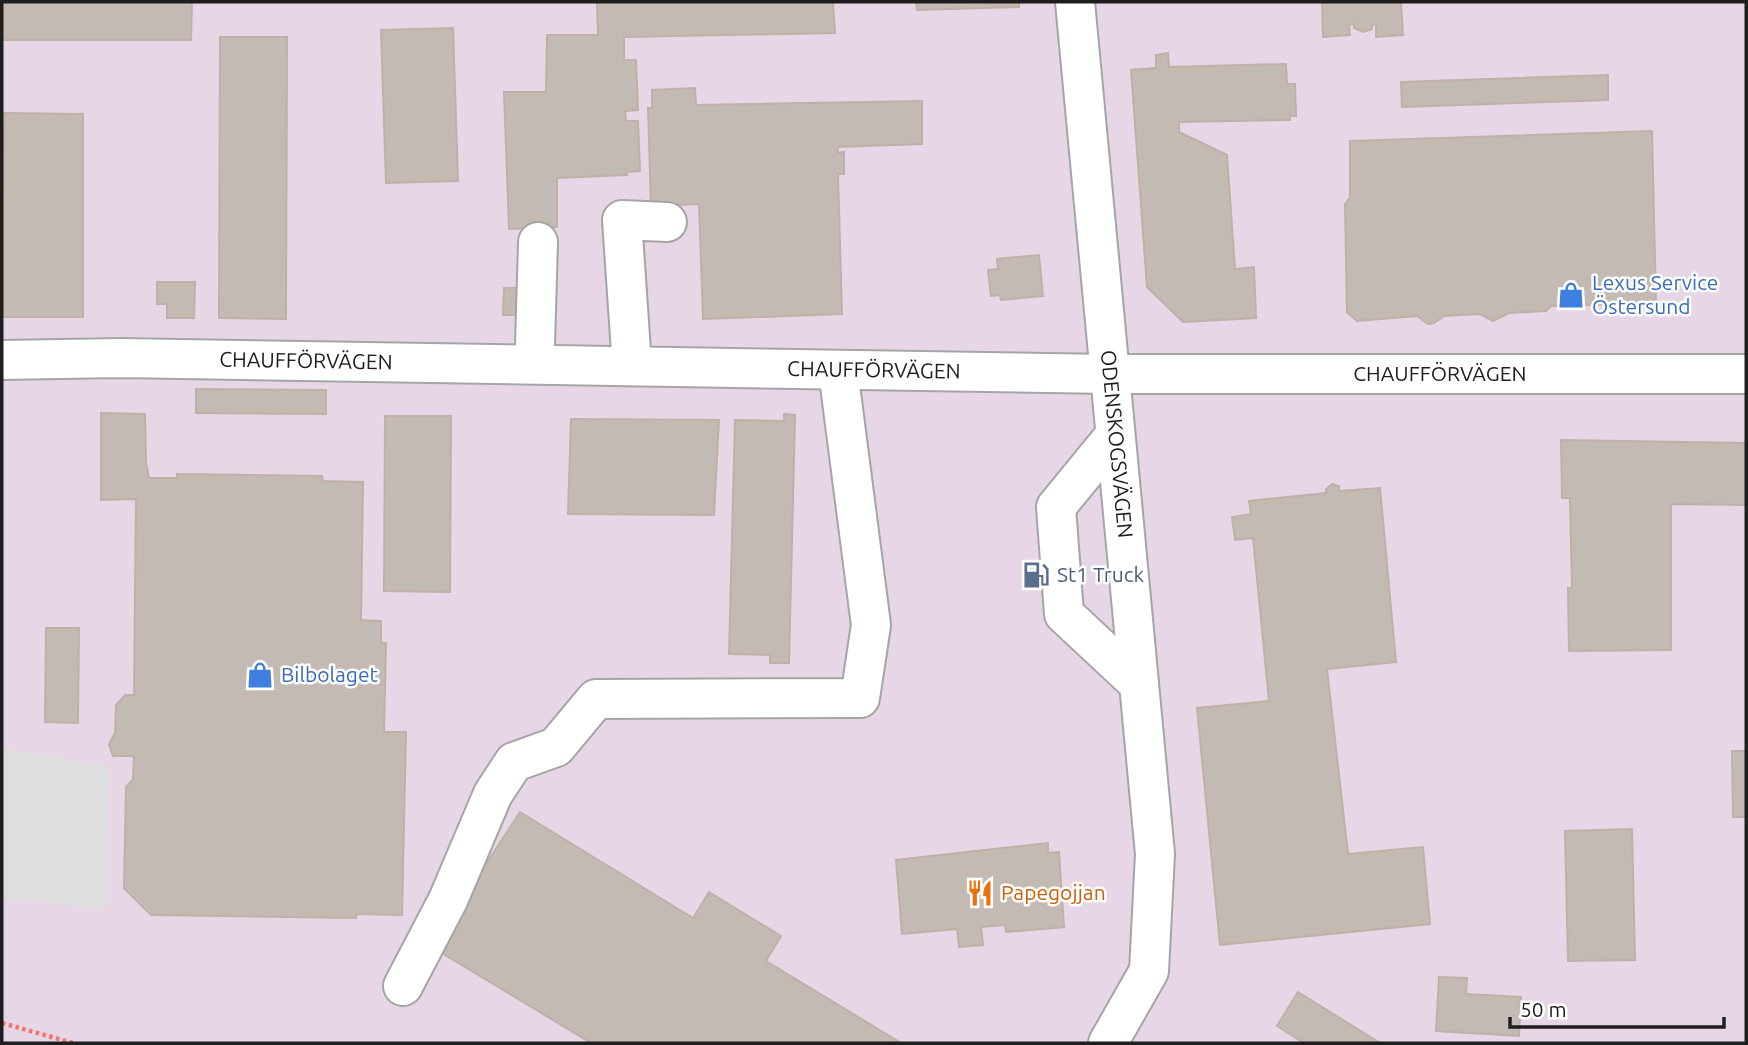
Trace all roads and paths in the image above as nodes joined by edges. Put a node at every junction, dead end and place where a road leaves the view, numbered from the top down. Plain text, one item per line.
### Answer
1 (1075, 2) edge
2 (667, 222) dead end
3 (538, 243) dead end
4 (535, 345) dead end
5 (2, 360) edge
6 (632, 366) junction
7 (838, 370) junction
8 (1109, 374) junction
9 (1746, 374) edge
10 (1115, 435) junction
11 (1139, 684) junction
12 (403, 986) dead end
13 (2, 1023) edge
14 (73, 1043) edge
15 (1108, 1043) edge

1 - 8 street, ODENSKOGSVÄGEN
2 - 6 street
3 - 4 street
5 - 6 street, CHAUFFÖRVÄGEN
6 - 7 street, CHAUFFÖRVÄGEN
7 - 8 street, CHAUFFÖRVÄGEN
7 - 12 street
8 - 9 street, CHAUFFÖRVÄGEN
8 - 10 street, ODENSKOGSVÄGEN
10 - 11 street, ODENSKOGSVÄGEN
10 - 11 street
11 - 15 street, ODENSKOGSVÄGEN
13 - 14 path

